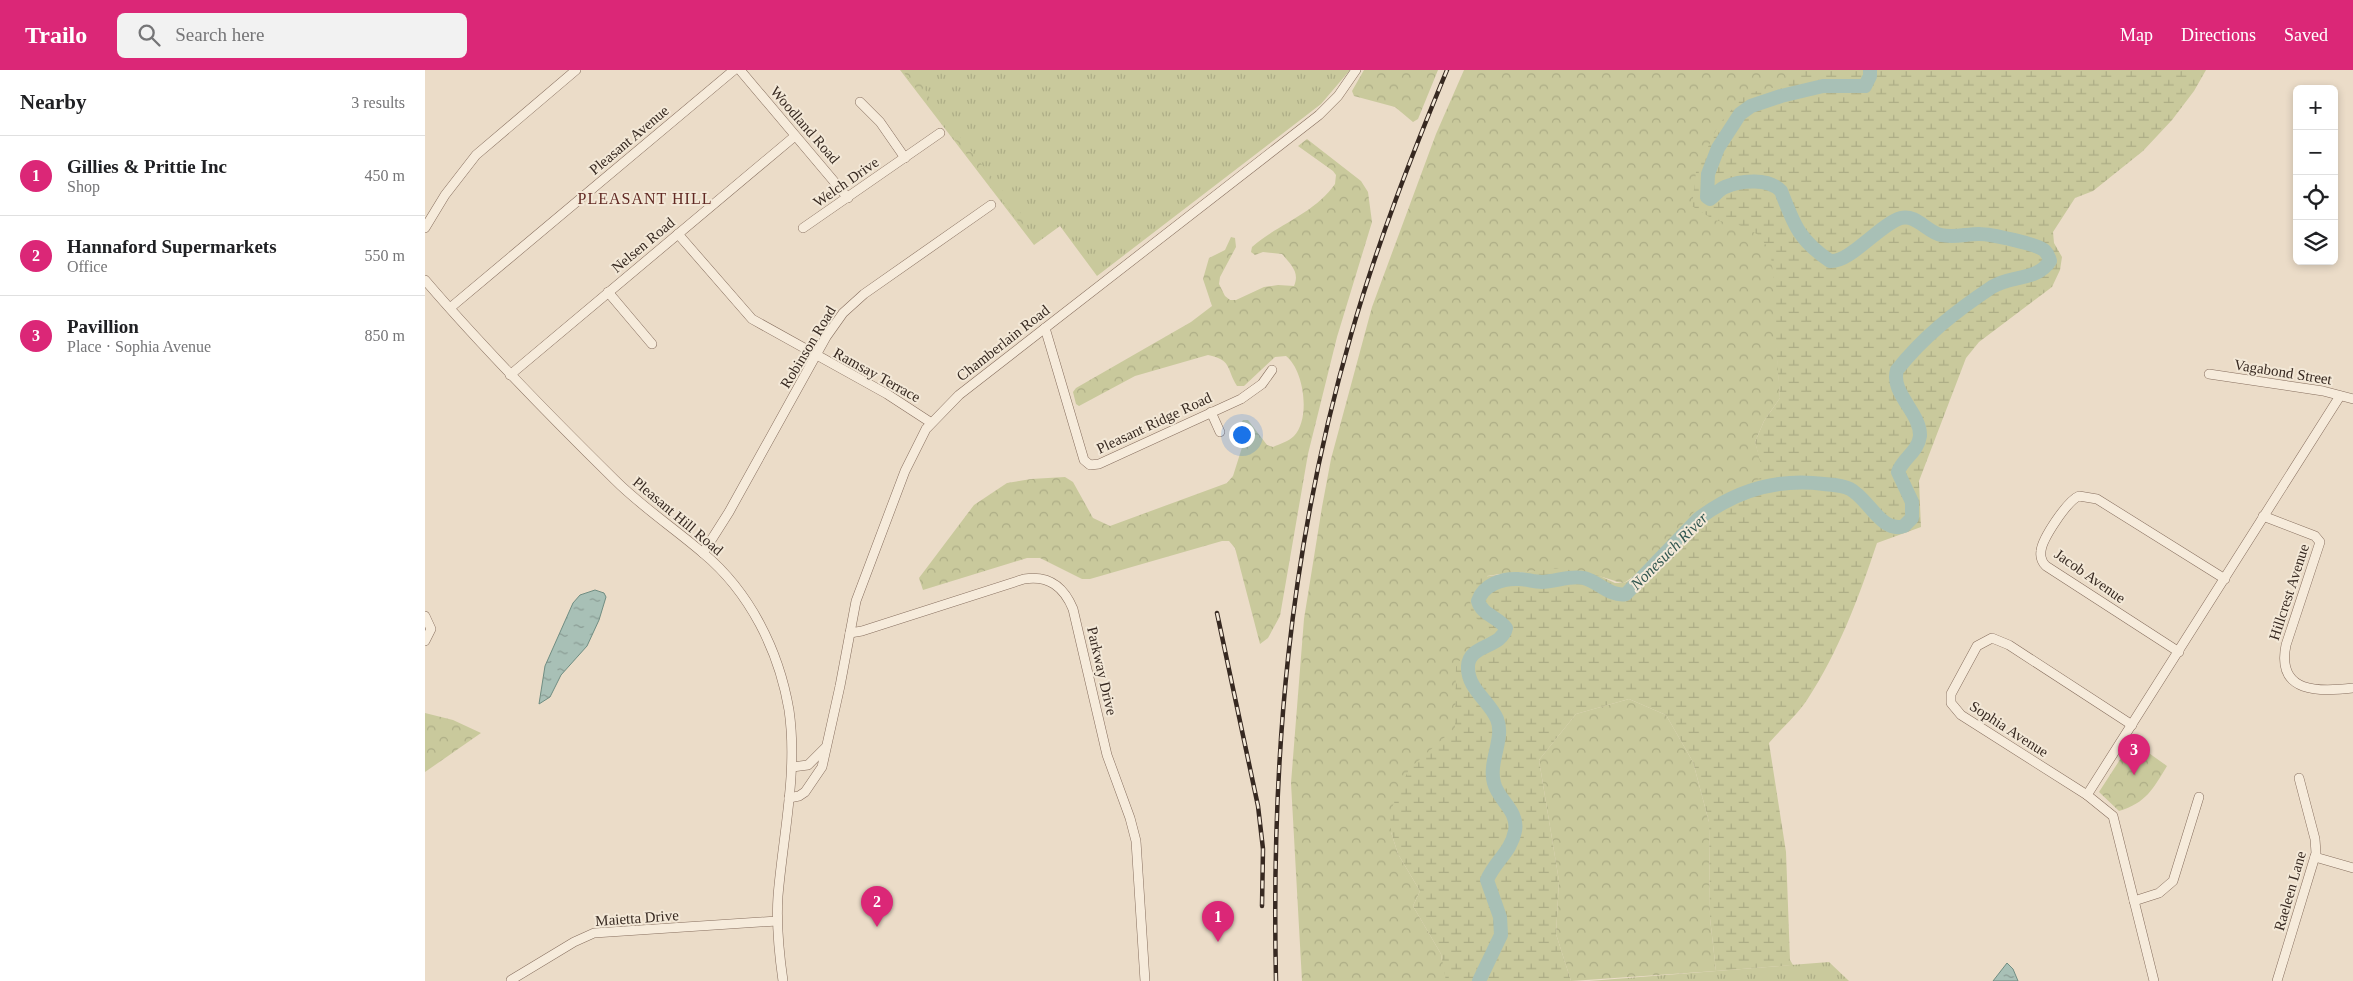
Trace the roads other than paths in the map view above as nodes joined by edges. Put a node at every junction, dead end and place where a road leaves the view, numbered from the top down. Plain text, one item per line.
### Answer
1 (576, 70) edge
2 (734, 70) edge
3 (740, 70) edge
4 (1356, 70) edge
5 (860, 102) dead end
6 (940, 133) dead end
7 (795, 136) junction
8 (905, 158) junction
9 (848, 198) junction
10 (991, 205) dead end
11 (425, 228) edge
12 (803, 228) dead end
13 (678, 234) junction
14 (425, 280) edge
15 (608, 292) junction
16 (450, 308) junction
17 (1045, 328) junction
18 (652, 344) dead end
19 (816, 356) junction
20 (1273, 370) dead end
21 (2209, 374) dead end
22 (510, 375) junction
23 (2340, 396) junction
24 (2353, 399) edge
25 (1211, 412) junction
26 (931, 422) junction
27 (1220, 432) dead end
28 (2263, 516) junction
29 (703, 553) junction
30 (2225, 579) junction
31 (425, 616) edge
32 (849, 633) junction
33 (425, 641) edge
34 (2179, 652) junction
35 (2353, 688) edge
36 (2132, 725) junction
37 (827, 746) junction
38 (792, 767) junction
39 (2299, 778) dead end
40 (2087, 795) junction
41 (2199, 797) dead end
42 (789, 798) junction
43 (2315, 856) junction
44 (2353, 868) edge
45 (2134, 902) junction
46 (777, 922) junction
47 (511, 980) edge
48 (783, 981) edge
49 (1145, 981) edge
50 (2153, 981) edge
51 (2277, 981) edge

1 - 11 street
2 - 16 street, Pleasant Avenue
3 - 7 street, Woodland Road
4 - 17 street, Chamberlain Road
5 - 8 street
6 - 8 street, Welch Drive
7 - 9 street, Woodland Road
7 - 13 street, Nelsen Road
8 - 9 street, Welch Drive
9 - 12 street, Welch Drive
10 - 19 street, Robinson Road
13 - 15 street, Nelsen Road
13 - 19 street, Ramsay Terrace
14 - 16 street, Pleasant Hill Road
15 - 18 street
15 - 22 street, Nelsen Road
16 - 22 street, Pleasant Hill Road
17 - 25 street, Pleasant Ridge Road
17 - 26 street, Chamberlain Road
19 - 26 street, Ramsay Terrace
19 - 29 street, Robinson Road
20 - 25 street, Pleasant Ridge Road
21 - 23 street, Vagabond Street
22 - 29 street, Pleasant Hill Road
23 - 24 street, Vagabond Street
23 - 28 street
25 - 27 street
26 - 32 street, Chamberlain Road
28 - 30 street
28 - 35 street, Hillcrest Avenue
29 - 38 street, Pleasant Hill Road
30 - 34 street
30 - 34 street, Jacob Avenue
31 - 33 street
32 - 37 street, Chamberlain Road
32 - 49 street, Parkway Drive
34 - 36 street
36 - 40 street
36 - 40 street, Sophia Avenue
37 - 38 street
37 - 42 street, Chamberlain Road
38 - 42 street, Pleasant Hill Road
39 - 43 street, Raeleen Lane
40 - 45 street, Sophia Avenue
41 - 45 street
42 - 46 street, Pleasant Hill Road
43 - 44 street
43 - 51 street, Raeleen Lane
45 - 50 street, Sophia Avenue
46 - 47 street, Maietta Drive
46 - 48 street, Pleasant Hill Road

